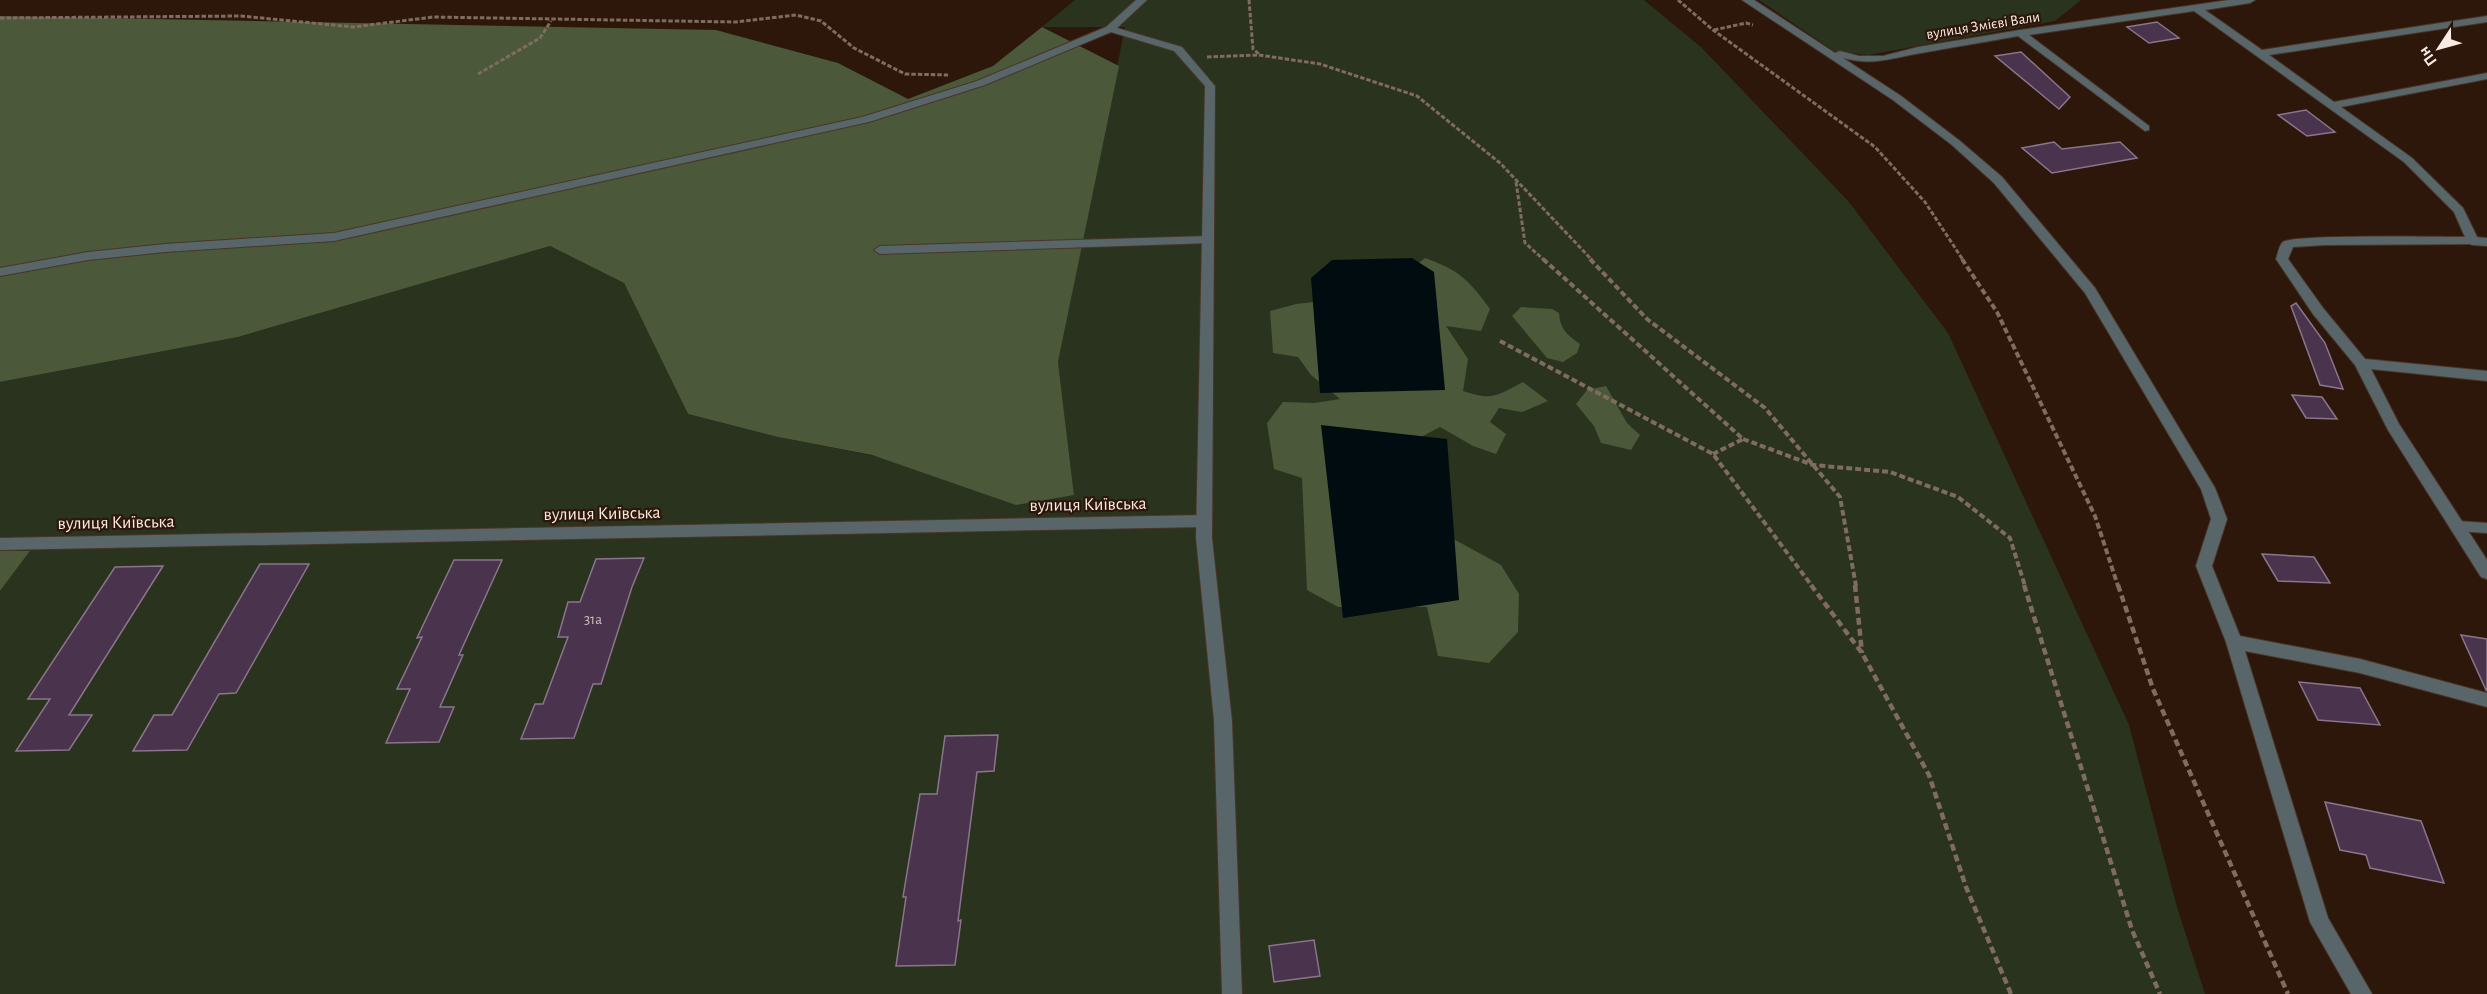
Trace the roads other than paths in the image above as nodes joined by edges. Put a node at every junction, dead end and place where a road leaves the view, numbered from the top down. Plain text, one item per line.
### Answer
1 (1142, 0) edge
2 (1747, 0) edge
3 (2250, 0) edge
4 (2196, 8) junction
5 (2487, 18) edge
6 (1110, 29) junction
7 (2020, 33) junction
8 (1828, 51) junction
9 (2258, 54) junction
10 (2487, 76) edge
11 (2333, 105) junction
12 (2145, 128) dead end
13 (1208, 240) junction
14 (2473, 241) junction
15 (2487, 242) edge
16 (880, 250) dead end
17 (0, 272) edge
18 (2361, 363) junction
19 (2487, 375) edge
20 (1204, 521) junction
21 (2457, 526) junction
22 (2487, 528) edge
23 (0, 544) edge
24 (2487, 573) edge
25 (2234, 642) junction
26 (2487, 700) edge
27 (1232, 994) edge
28 (2362, 994) edge

1 - 6 street
2 - 8 street
3 - 4 street, вулиця Змієві Вали
4 - 7 street, вулиця Змієві Вали
4 - 9 street
5 - 9 street
6 - 13 street
6 - 17 street
7 - 8 street, вулиця Змієві Вали
7 - 12 street
8 - 25 street
9 - 11 street
10 - 11 street
11 - 14 street
13 - 16 street
13 - 20 street
14 - 15 lane
14 - 18 street
18 - 19 street
18 - 21 street
20 - 23 street, вулиця Київська
20 - 27 street
21 - 22 lane
21 - 24 street
25 - 26 street
25 - 28 street

